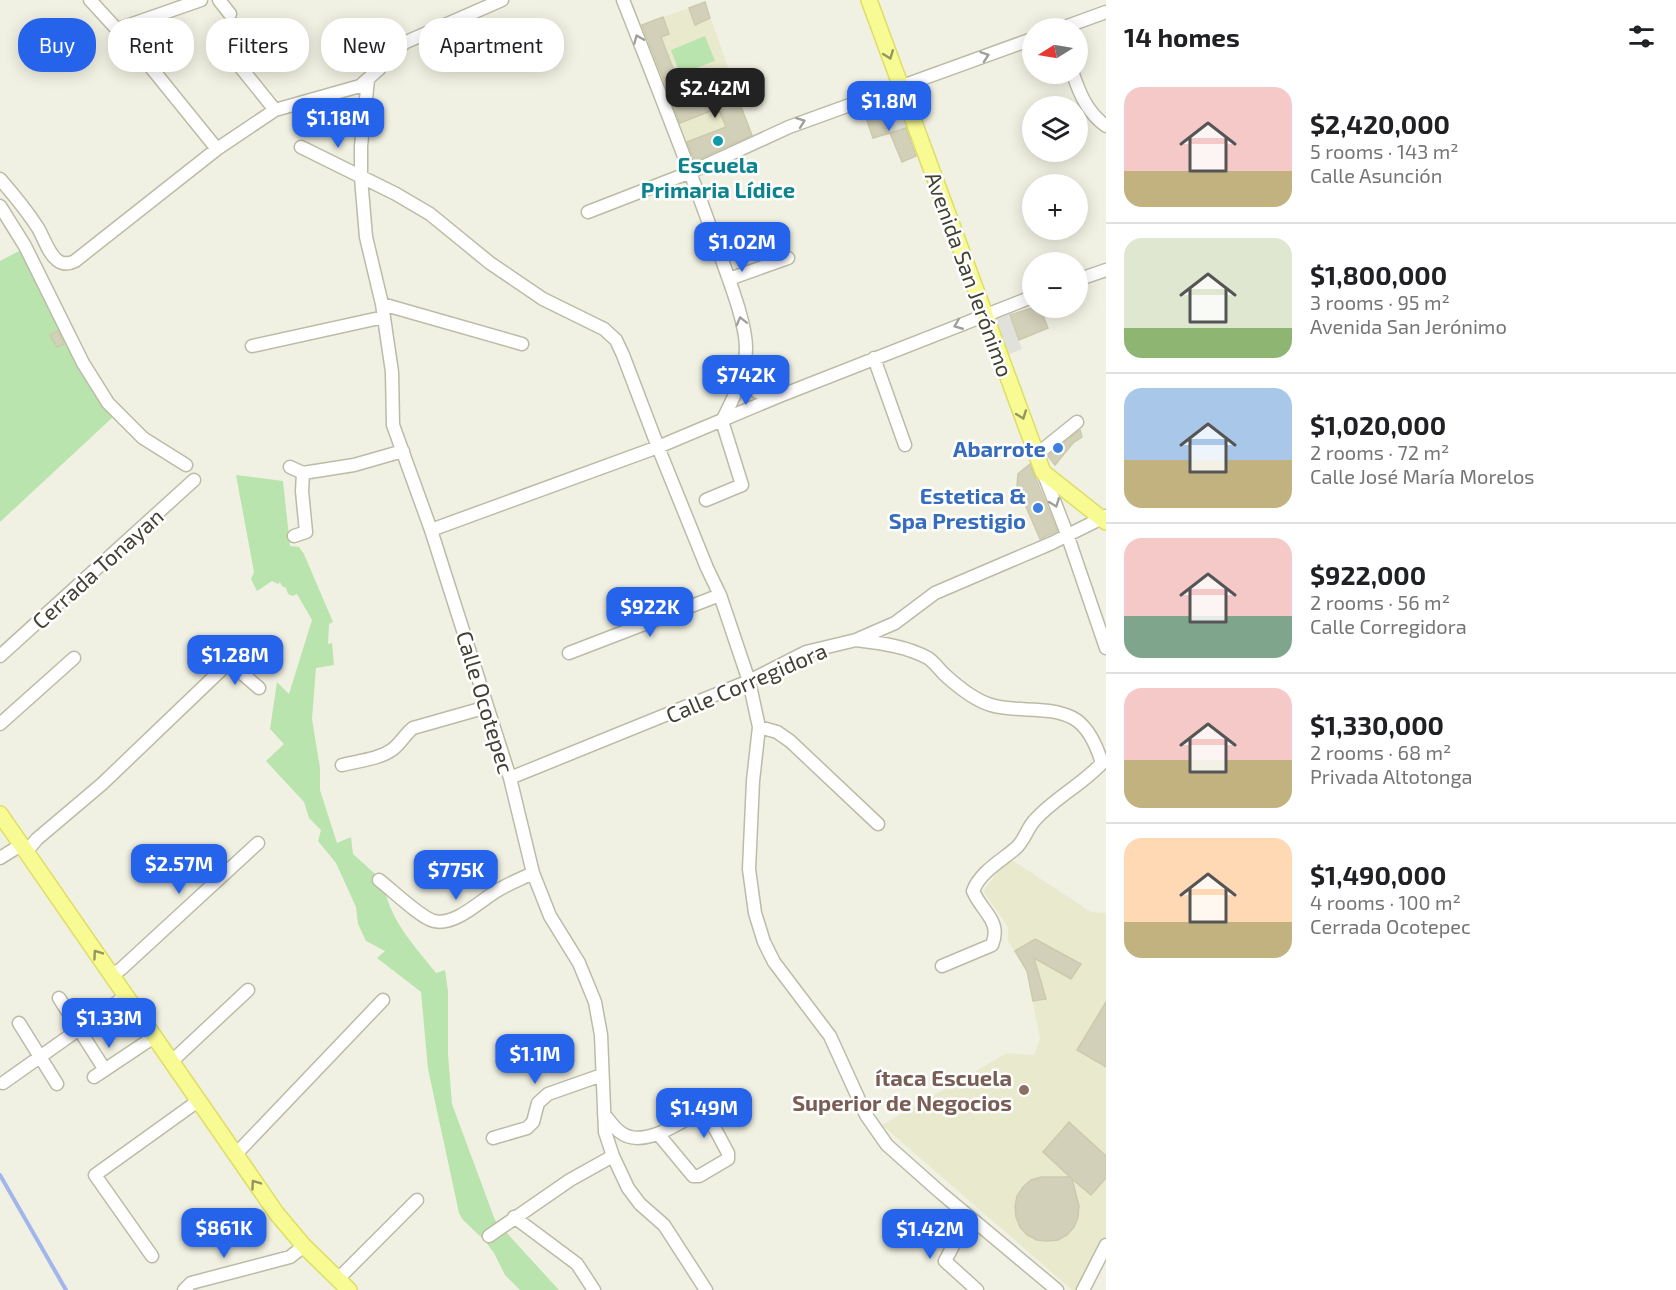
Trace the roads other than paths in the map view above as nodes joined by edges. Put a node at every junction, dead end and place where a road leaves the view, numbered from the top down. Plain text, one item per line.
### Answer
1 (90, 0) edge
2 (201, 0) edge
3 (219, 0) edge
4 (502, 0) edge
5 (623, 0) edge
6 (869, 0) edge
7 (489, 3) edge
8 (1106, 12) edge
9 (230, 14) dead end
10 (108, 18) edge
11 (148, 18) edge
12 (1088, 19) edge
13 (1022, 43) edge
14 (154, 72) edge
15 (244, 72) edge
16 (368, 80) junction
17 (1078, 84) edge
18 (901, 85) junction
19 (275, 110) junction
20 (1106, 126) edge
21 (301, 147) dead end
22 (217, 149) junction
23 (691, 172) junction
24 (361, 178) junction
25 (0, 179) edge
26 (0, 206) edge
27 (588, 212) dead end
28 (788, 258) dead end
29 (1106, 270) edge
30 (1088, 276) edge
31 (729, 279) junction
32 (1022, 301) edge
33 (382, 304) junction
34 (985, 314) junction
35 (384, 317) junction
36 (522, 344) dead end
37 (252, 346) dead end
38 (874, 358) junction
39 (742, 379) junction
40 (777, 396) junction
41 (722, 421) junction
42 (1077, 422) dead end
43 (904, 444) dead end
44 (658, 447) junction
45 (403, 451) junction
46 (1036, 455) junction
47 (186, 465) dead end
48 (290, 467) dead end
49 (1043, 472) junction
50 (303, 473) junction
51 (194, 480) dead end
52 (706, 500) dead end
53 (1104, 519) edge
54 (431, 530) junction
55 (1067, 534) junction
56 (294, 536) dead end
57 (720, 595) junction
58 (856, 640) junction
59 (1106, 648) edge
60 (243, 649) dead end
61 (569, 653) dead end
62 (0, 656) edge
63 (74, 658) dead end
64 (230, 663) junction
65 (749, 681) junction
66 (259, 688) dead end
67 (488, 707) junction
68 (0, 724) edge
69 (759, 727) junction
70 (1104, 764) edge
71 (342, 765) dead end
72 (510, 778) junction
73 (0, 814) edge
74 (878, 824) dead end
75 (258, 843) dead end
76 (24, 848) junction
77 (0, 858) edge
78 (533, 873) junction
79 (379, 880) dead end
80 (942, 966) dead end
81 (112, 975) junction
82 (248, 990) dead end
83 (126, 996) junction
84 (59, 998) dead end
85 (383, 1000) dead end
86 (19, 1023) dead end
87 (79, 1029) junction
88 (154, 1037) junction
89 (39, 1056) junction
90 (171, 1062) junction
91 (105, 1070) junction
92 (602, 1075) junction
93 (94, 1077) dead end
94 (3, 1083) dead end
95 (57, 1084) dead end
96 (198, 1101) junction
97 (604, 1114) junction
98 (659, 1135) junction
99 (493, 1138) dead end
100 (235, 1155) junction
101 (613, 1156) junction
102 (417, 1200) dead end
103 (969, 1216) junction
104 (514, 1217) junction
105 (489, 1236) dead end
106 (1106, 1245) edge
107 (304, 1246) junction
108 (152, 1256) dead end
109 (344, 1285) edge
110 (184, 1290) edge
111 (594, 1290) edge
112 (706, 1290) edge
113 (977, 1290) edge
114 (1057, 1290) edge
115 (1083, 1290) edge

1 - 10 street
2 - 11 street
3 - 9 street
4 - 7 street
23 -> 5 street
6 -> 18 main road, Avenida San Jerónimo
7 - 16 street
8 - 12 street
18 -> 13 street
14 - 22 street
15 - 19 street
16 - 19 street
16 - 24 street, Calle Ocotepec
17 - 20 street
23 -> 18 street
18 - 34 main road, Avenida San Jerónimo
19 - 22 street
21 - 24 street
22 - 25 street
23 - 27 street
23 - 31 street
24 - 33 street, Calle Ocotepec
24 - 44 street
26 - 47 street
28 - 31 street
29 - 30 street
39 -> 31 street
32 - 34 street
33 - 35 street, Calle Ocotepec
33 - 36 street
34 -> 38 street
34 -> 46 main road, Avenida San Jerónimo
35 - 37 street
35 - 45 street, Calle Ocotepec
38 - 40 street
38 - 43 street
39 - 40 street
39 - 41 street
40 - 41 street
41 - 44 street
41 - 52 street
42 - 46 street
44 - 54 street
44 - 57 street
45 - 50 street
45 - 54 street, Calle Ocotepec
46 - 49 main road, Avenida San Jerónimo
48 - 50 street
49 - 53 main road, Avenida San Jerónimo
49 -> 55 street
50 - 56 street
51 - 62 street, Cerrada Tonayan
53 - 55 street, Calle Corregidora
54 - 67 street, Calle Ocotepec
55 - 58 street, Calle Corregidora
55 - 59 street
57 - 61 street
57 - 65 street
58 - 65 street, Calle Corregidora
58 - 70 street
60 - 64 street
63 - 68 street
64 - 66 street
64 - 76 street
65 - 69 street
65 - 72 street, Calle Corregidora
67 - 71 street
67 - 72 street, Calle Ocotepec
69 - 74 street
69 - 103 street
70 - 80 street
72 - 78 street, Calle Ocotepec
73 - 76 main road
75 - 81 street
76 - 77 street
81 -> 76 main road
78 - 79 street
78 - 92 street, Calle Ocotepec
81 - 83 main road
82 - 90 street
83 - 87 street
83 - 88 main road
84 - 87 street
85 - 100 street
86 - 89 street
87 - 89 street
87 - 91 street
88 - 90 main road
88 - 91 street
89 - 94 street
89 - 95 street
90 - 96 main road
91 - 93 street
92 - 97 street, Calle Ocotepec
92 - 99 street
96 - 100 main road
96 - 108 street
97 - 98 street
97 - 101 street, Calle Ocotepec
98 - 98 street
107 -> 100 main road
101 - 104 street
101 - 112 street, Calle Ocotepec
102 - 109 street
103 - 113 street
103 - 114 street
104 - 105 street
104 - 111 street
106 - 115 street
107 - 109 main road
107 - 110 street

